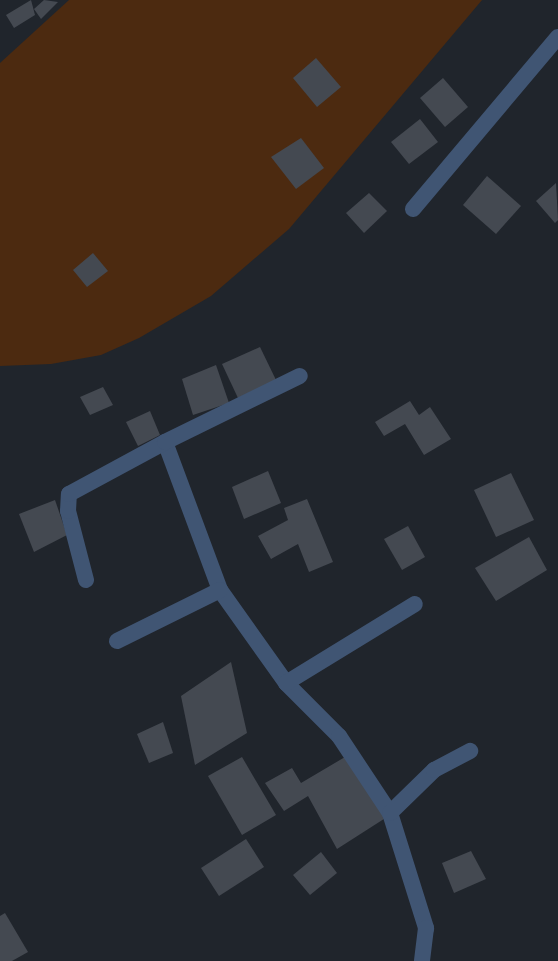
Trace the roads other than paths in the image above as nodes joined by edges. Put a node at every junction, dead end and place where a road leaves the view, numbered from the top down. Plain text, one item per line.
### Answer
1 (558, 37) edge
2 (413, 209) dead end
3 (300, 376) dead end
4 (165, 442) junction
5 (86, 580) dead end
6 (220, 590) junction
7 (415, 604) dead end
8 (117, 641) dead end
9 (286, 683) junction
10 (470, 751) dead end
11 (390, 813) junction
12 (422, 961) edge

1 - 2 street
3 - 4 street
4 - 5 street
4 - 6 street
6 - 8 street
6 - 9 street
7 - 9 street
9 - 11 street
10 - 11 street
11 - 12 street

